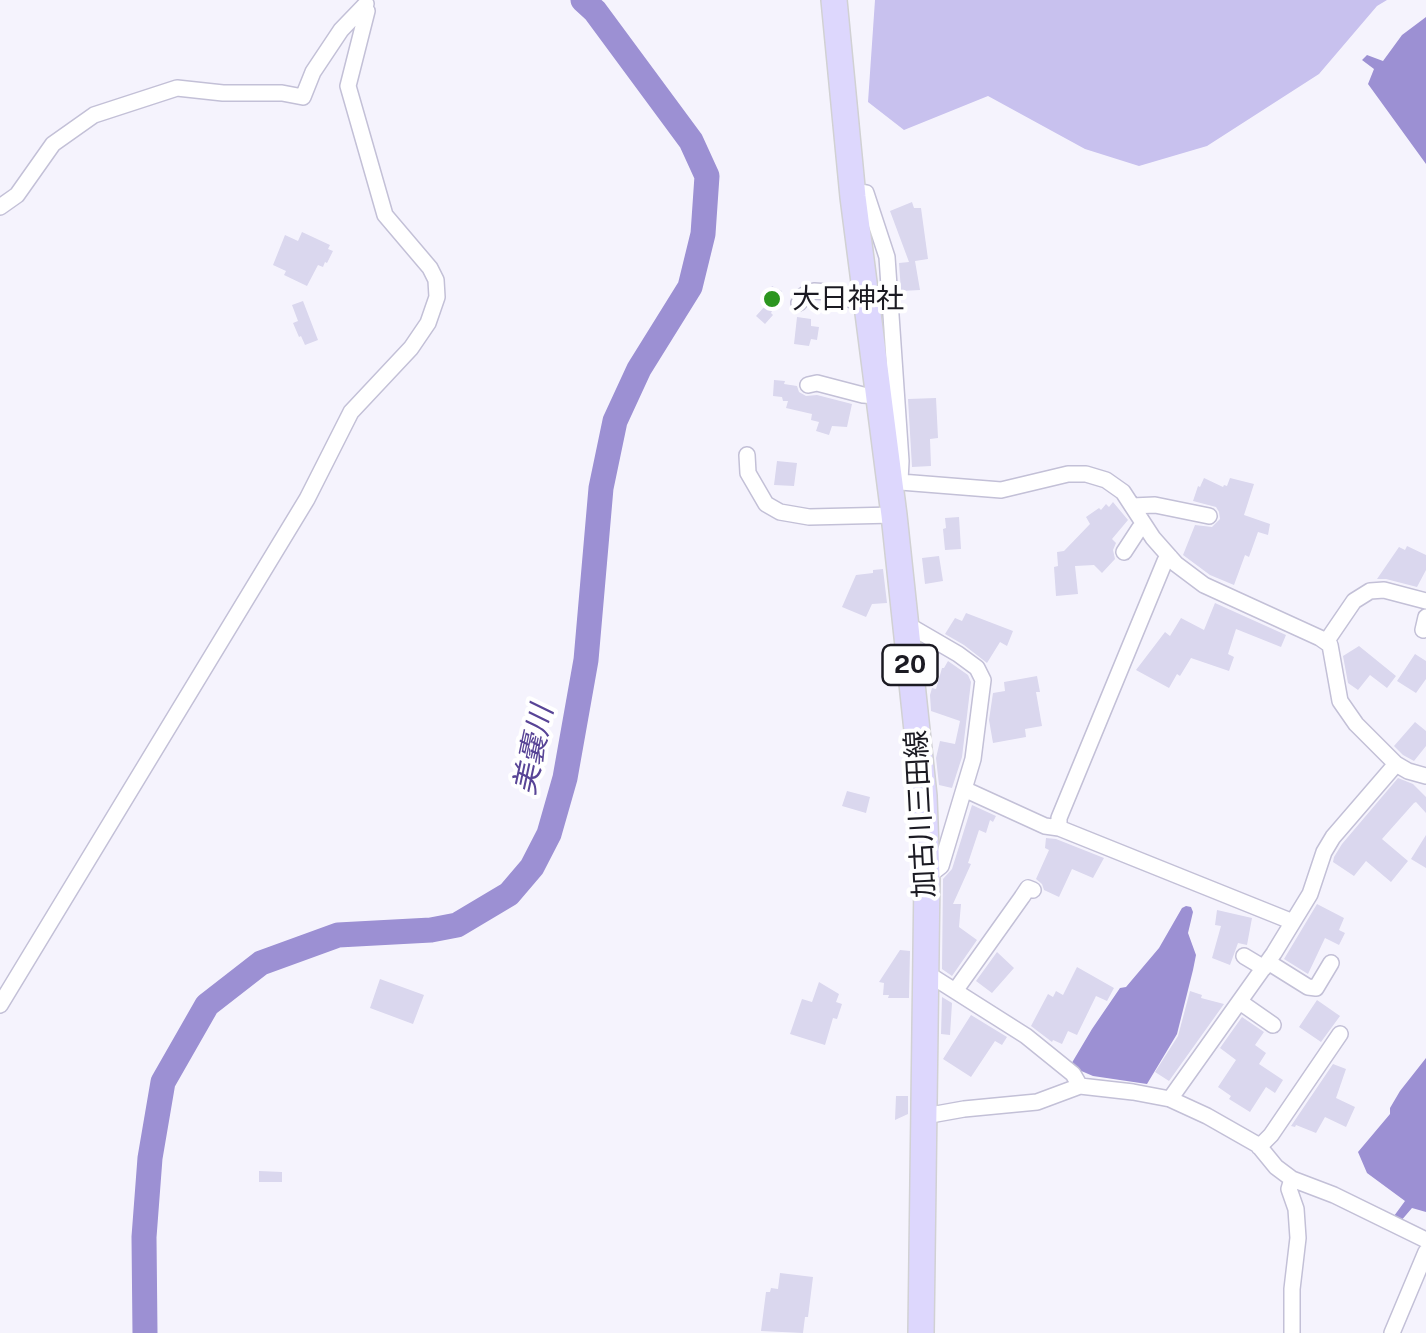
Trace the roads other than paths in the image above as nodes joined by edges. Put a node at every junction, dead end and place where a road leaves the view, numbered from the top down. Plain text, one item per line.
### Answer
1 (834, 0) edge
2 (365, 4) edge
3 (853, 192) junction
4 (0, 206) edge
5 (866, 302) junction
6 (800, 303) dead end
7 (808, 385) dead end
8 (878, 396) junction
9 (748, 455) dead end
10 (894, 481) junction
11 (1132, 506) junction
12 (894, 515) junction
13 (1208, 516) dead end
14 (1145, 526) junction
15 (1124, 552) dead end
16 (1170, 558) junction
17 (1426, 601) edge
18 (906, 628) junction
19 (1326, 642) junction
20 (1396, 764) junction
21 (1425, 774) edge
22 (964, 789) junction
23 (1059, 828) junction
24 (928, 878) junction
25 (1033, 890) dead end
26 (1293, 922) junction
27 (1244, 956) dead end
28 (1331, 963) dead end
29 (1266, 965) junction
30 (926, 976) junction
31 (955, 991) junction
32 (1240, 1002) junction
33 (0, 1005) edge
34 (1273, 1025) dead end
35 (1340, 1034) dead end
36 (1080, 1086) junction
37 (1170, 1099) junction
38 (925, 1116) junction
39 (1260, 1147) junction
40 (1292, 1179) junction
41 (1426, 1240) edge
42 (1426, 1252) edge
43 (921, 1333) edge
44 (1292, 1333) edge
45 (1392, 1333) edge

1 - 3 main road, 加古川三田線 / 20
2 - 4 street
2 - 33 street
3 - 5 main road, 加古川三田線 / 20
3 - 10 street
5 - 6 street
5 - 8 main road, 加古川三田線 / 20
7 - 8 street
8 - 10 main road, 加古川三田線 / 20
9 - 12 street
10 - 11 street
10 - 12 main road, 加古川三田線 / 20
11 - 13 street
11 - 14 street
12 - 18 main road, 加古川三田線 / 20
14 - 15 street
14 - 16 street
16 - 19 street
16 - 23 street
17 - 19 street
18 - 22 street
18 - 24 main road, 加古川三田線 / 20
19 - 20 street
20 - 21 street
20 - 26 street
22 - 23 street
22 - 24 street
23 - 26 street
24 - 30 main road, 加古川三田線 / 20
25 - 31 street
26 - 29 street
27 - 29 street
28 - 29 street
29 - 32 street
30 - 31 street
30 - 38 main road, 加古川三田線 / 20
31 - 36 street
32 - 34 street
32 - 37 street
35 - 39 street
36 - 37 street
36 - 38 street
37 - 39 street
38 - 43 main road, 加古川三田線 / 20
39 - 40 street
40 - 41 street
40 - 44 street
42 - 45 street

